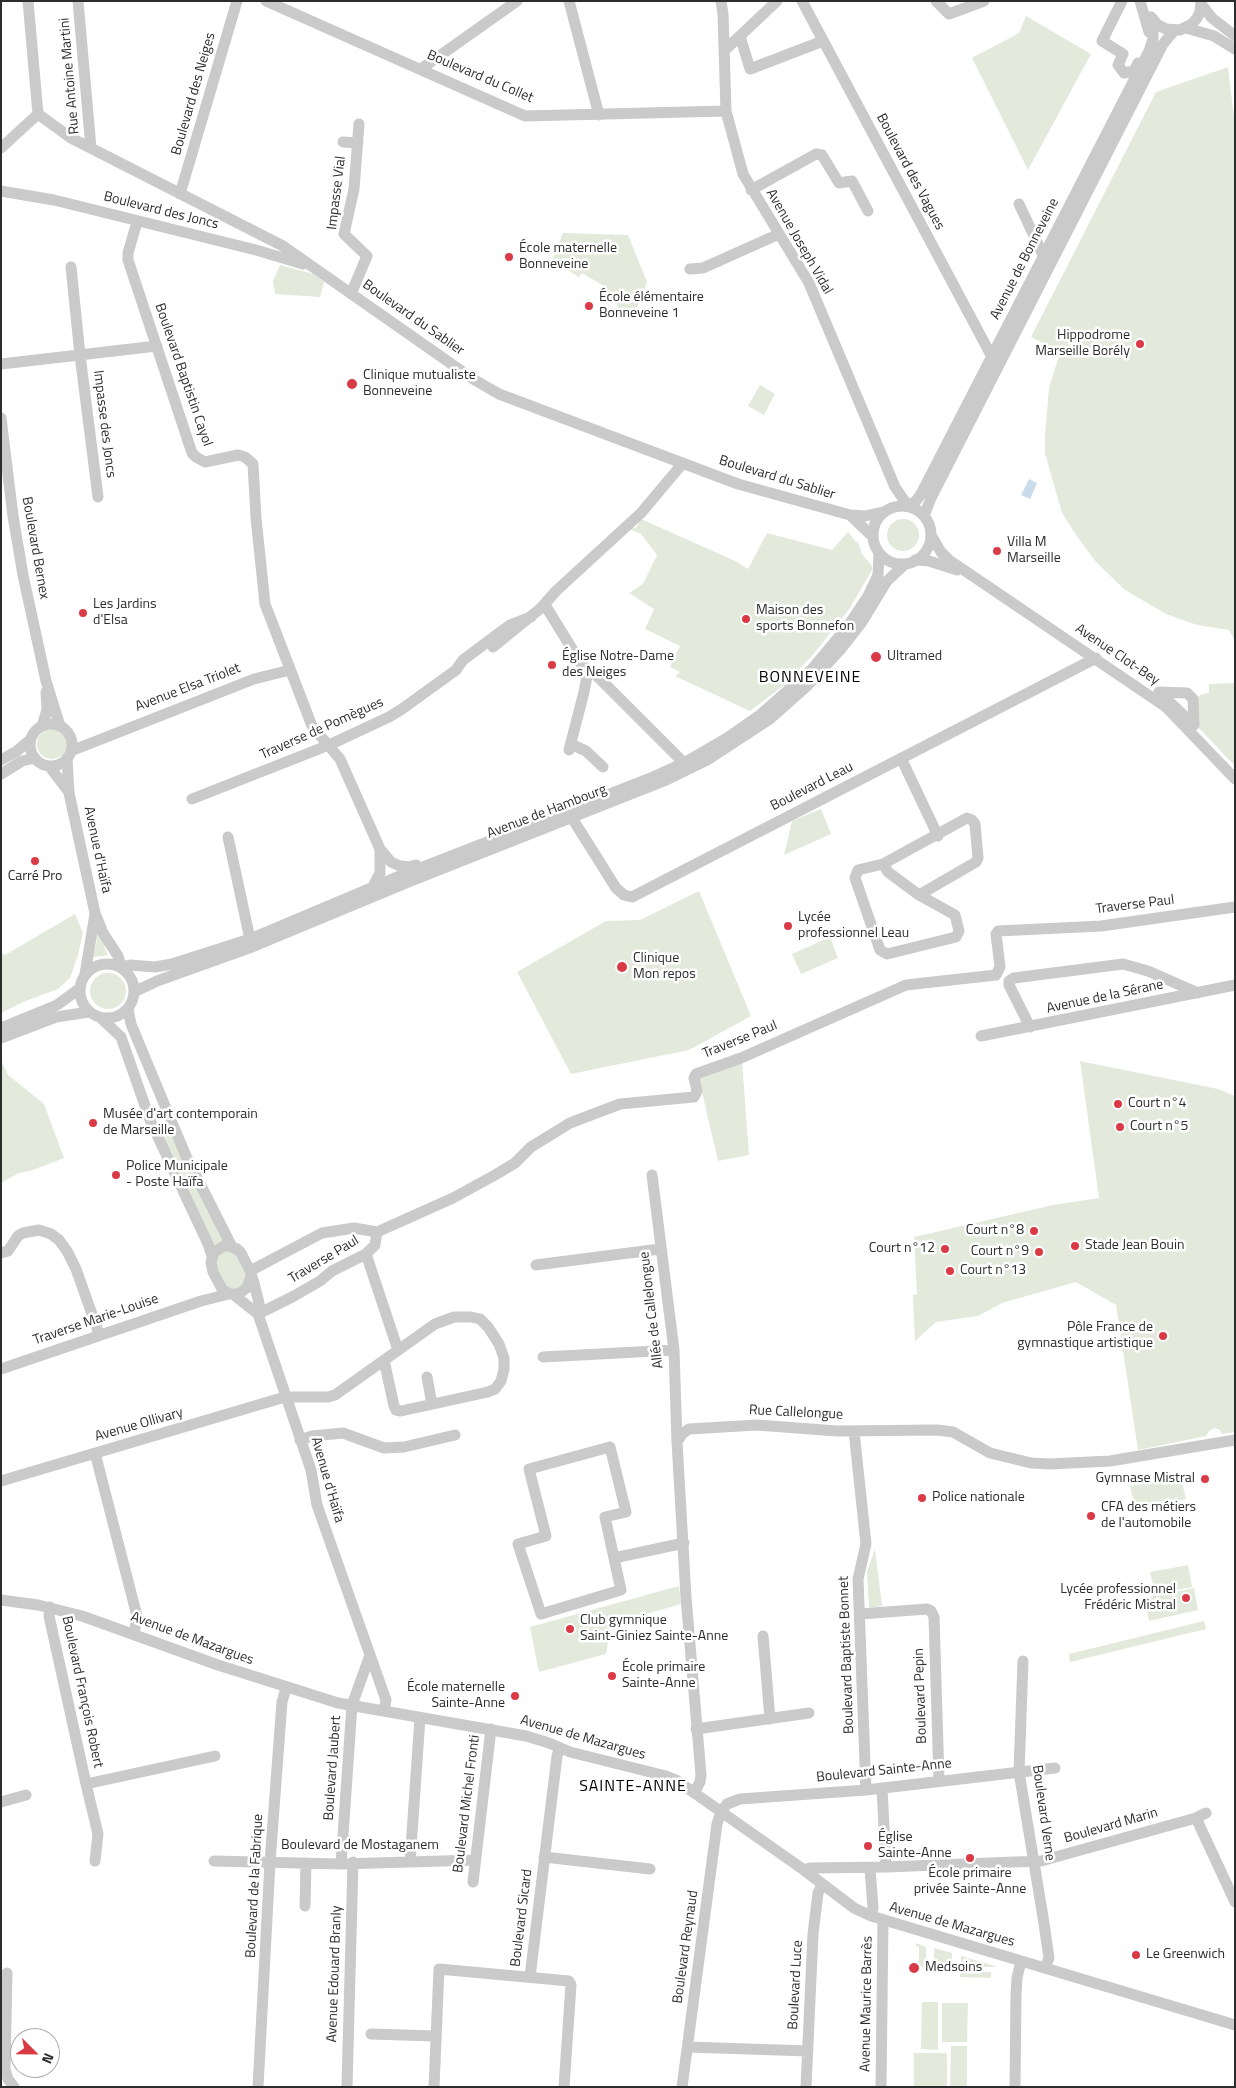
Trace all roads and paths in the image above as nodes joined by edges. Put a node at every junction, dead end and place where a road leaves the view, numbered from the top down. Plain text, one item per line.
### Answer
1 (28, 1) edge
2 (78, 1) edge
3 (237, 1) edge
4 (266, 1) edge
5 (517, 1) edge
6 (569, 1) edge
7 (721, 1) edge
8 (777, 1) edge
9 (802, 1) edge
10 (936, 1) edge
11 (984, 1) edge
12 (1122, 1) edge
13 (1146, 2) edge
14 (1201, 3) edge
15 (1153, 19) junction
16 (1186, 28) junction
17 (1174, 31) junction
18 (740, 36) junction
19 (1235, 36) edge
20 (823, 41) junction
21 (1235, 49) edge
22 (724, 51) junction
23 (421, 69) junction
24 (726, 112) junction
25 (38, 114) junction
26 (599, 115) junction
27 (359, 124) dead end
28 (344, 142) dead end
29 (358, 143) junction
30 (1, 148) edge
31 (91, 148) junction
32 (751, 190) junction
33 (1, 191) edge
34 (180, 194) junction
35 (868, 211) dead end
36 (1019, 214) dead end
37 (137, 222) junction
38 (779, 234) junction
39 (1044, 255) junction
40 (312, 266) junction
41 (71, 267) dead end
42 (690, 269) dead end
43 (351, 294) junction
44 (157, 346) junction
45 (80, 355) junction
46 (992, 357) junction
47 (1, 364) edge
48 (1, 418) edge
49 (683, 463) junction
50 (895, 487) junction
51 (98, 496) dead end
52 (908, 506) junction
53 (888, 510) junction
54 (850, 515) junction
55 (924, 516) junction
56 (931, 535) junction
57 (872, 536) junction
58 (879, 554) junction
59 (910, 562) junction
60 (968, 574) junction
61 (545, 604) junction
62 (1096, 658) junction
63 (586, 668) junction
64 (290, 670) junction
65 (46, 681) junction
66 (42, 726) junction
67 (64, 730) junction
68 (31, 738) junction
69 (99, 739) junction
70 (329, 745) junction
71 (69, 754) junction
72 (35, 758) junction
73 (901, 758) junction
74 (1, 760) edge
75 (684, 763) junction
76 (49, 766) junction
77 (603, 767) dead end
78 (1, 774) edge
79 (1235, 779) edge
80 (70, 793) junction
81 (192, 799) dead end
82 (572, 818) junction
83 (938, 836) junction
84 (228, 837) dead end
85 (380, 849) junction
86 (454, 855) junction
87 (883, 864) junction
88 (372, 888) junction
89 (919, 894) junction
90 (1235, 907) edge
91 (95, 913) junction
92 (250, 939) junction
93 (121, 967) junction
94 (85, 974) junction
95 (1235, 985) edge
96 (79, 989) junction
97 (134, 992) junction
98 (1198, 993) junction
99 (128, 1009) junction
100 (89, 1012) junction
101 (101, 1018) junction
102 (1030, 1027) junction
103 (1, 1028) edge
104 (981, 1036) dead end
105 (1, 1038) edge
106 (165, 1106) junction
107 (147, 1113) junction
108 (652, 1175) dead end
109 (377, 1232) junction
110 (232, 1246) junction
111 (660, 1249) junction
112 (1, 1252) edge
113 (366, 1254) junction
114 (212, 1256) junction
115 (536, 1265) dead end
116 (213, 1272) junction
117 (251, 1273) junction
118 (231, 1294) junction
119 (201, 1301) junction
120 (258, 1314) junction
121 (99, 1334) junction
122 (398, 1350) junction
123 (674, 1350) junction
124 (543, 1357) dead end
125 (384, 1360) junction
126 (1, 1369) edge
127 (427, 1377) dead end
128 (285, 1397) junction
129 (432, 1404) junction
130 (854, 1431) junction
131 (456, 1435) dead end
132 (300, 1440) junction
133 (1235, 1440) edge
134 (677, 1442) junction
135 (95, 1453) junction
136 (1, 1482) edge
137 (684, 1543) junction
138 (614, 1558) junction
139 (1, 1600) edge
140 (50, 1608) junction
141 (860, 1614) junction
142 (134, 1634) junction
143 (764, 1636) dead end
144 (370, 1655) junction
145 (1023, 1661) dead end
146 (286, 1688) junction
147 (358, 1690) junction
148 (383, 1692) junction
149 (352, 1705) junction
150 (384, 1711) junction
151 (809, 1713) dead end
152 (420, 1718) junction
153 (770, 1719) junction
154 (491, 1729) junction
155 (696, 1729) junction
156 (560, 1748) junction
157 (215, 1756) dead end
158 (1054, 1768) dead end
159 (1019, 1772) junction
160 (939, 1780) junction
161 (86, 1784) junction
162 (882, 1788) junction
163 (866, 1790) junction
164 (694, 1793) junction
165 (26, 1795) dead end
166 (1, 1802) edge
167 (721, 1812) junction
168 (544, 1857) junction
169 (475, 1860) junction
170 (94, 1861) dead end
171 (214, 1861) dead end
172 (270, 1862) junction
173 (410, 1862) junction
174 (1034, 1862) junction
175 (306, 1863) junction
176 (347, 1863) junction
177 (886, 1867) junction
178 (870, 1868) junction
179 (650, 1869) dead end
180 (804, 1870) junction
181 (473, 1882) dead end
182 (822, 1885) junction
183 (1235, 1902) edge
184 (305, 1906) dead end
185 (871, 1916) junction
186 (883, 1921) junction
187 (1022, 1961) junction
188 (1046, 1968) junction
189 (7, 1973) dead end
190 (530, 1977) junction
191 (1235, 2024) edge
192 (371, 2034) dead end
193 (435, 2036) junction
194 (688, 2047) junction
195 (808, 2051) junction
196 (14, 2087) edge
197 (258, 2087) edge
198 (347, 2087) edge
199 (434, 2087) edge
200 (564, 2087) edge
201 (682, 2087) edge
202 (806, 2087) edge
203 (881, 2087) edge
204 (1015, 2087) edge

1 - 25 street
2 - 31 street, Rue Antoine Martini
3 - 34 street, Boulevard des Neiges
4 - 23 street, Boulevard du Collet
5 - 23 street
6 - 26 street
7 - 22 street, Avenue Joseph Vidal
8 - 18 street
9 - 20 street, Boulevard des Vagues
10 - 11 street
12 - 13 street
13 - 15 street
14 - 16 street
14 - 19 street
15 - 17 street
15 - 39 street, Avenue de Bonneveine
16 - 17 street
16 - 21 street
17 - 55 street, Avenue de Bonneveine
18 - 20 street
18 - 22 street
20 - 46 street, Boulevard des Vagues
22 - 24 street, Avenue Joseph Vidal
23 - 26 street, Boulevard du Collet
24 - 26 street, Boulevard du Collet
24 - 32 street, Avenue Joseph Vidal
25 - 30 street
25 - 31 street, Boulevard du Sablier
27 - 29 street, Impasse Vial
28 - 29 street, Impasse Vial
29 - 43 street, Impasse Vial
31 - 34 street, Boulevard du Sablier
32 - 35 street
32 - 38 street, Avenue Joseph Vidal
33 - 37 street, Boulevard des Joncs
34 - 40 street, Boulevard du Sablier
36 - 39 street
37 - 40 street, Boulevard des Joncs
37 - 44 street, Boulevard Baptistin Cayol
38 - 42 street
38 - 50 street, Avenue Joseph Vidal
39 - 46 street, Avenue de Bonneveine
40 - 43 street, Boulevard du Sablier
41 - 45 street, Impasse des Joncs
43 - 49 street, Boulevard du Sablier
44 - 45 street
44 - 64 street, Boulevard Baptistin Cayol
45 - 47 street
45 - 51 street, Impasse des Joncs
46 - 52 street, Avenue de Bonneveine
48 - 65 street, Boulevard Bernex
49 - 54 street, Boulevard du Sablier
49 - 61 street, Traverse de Pomègues
50 - 52 street, Avenue Joseph Vidal
50 - 53 street
52 - 53 street
52 - 55 street
53 - 54 street, Boulevard du Sablier
53 - 57 street
54 - 57 street, Boulevard du Sablier
55 - 56 street
56 - 59 street
56 - 60 street, Avenue Clot-Bey
57 - 58 street
58 - 59 street
58 - 75 street, Avenue de Hambourg
59 - 60 street, Avenue Clot-Bey
59 - 82 street, Avenue de Hambourg
60 - 62 street, Avenue Clot-Bey
61 - 63 street
61 - 70 street, Traverse de Pomègues
62 - 73 street, Boulevard Leau
62 - 79 street, Avenue Clot-Bey
63 - 75 street
63 - 77 street
64 - 69 street, Avenue Elsa Triolet
64 - 70 street, Boulevard Baptistin Cayol
65 - 66 street, Boulevard Bernex
65 - 67 street, Boulevard Bernex
66 - 67 street
66 - 68 street
67 - 69 street, Avenue Elsa Triolet
67 - 71 street
68 - 72 street
68 - 74 street
69 - 71 street, Avenue Elsa Triolet
70 - 81 street, Traverse de Pomègues
70 - 85 street, Boulevard Baptistin Cayol
71 - 76 street
71 - 80 street, Avenue d'Haïfa
72 - 76 street
72 - 78 street
73 - 82 street, Boulevard Leau
73 - 83 street
75 - 86 street, Avenue de Hambourg
76 - 80 street, Avenue d'Haïfa
80 - 91 street, Avenue d'Haïfa
82 - 97 street, Avenue de Hambourg
83 - 87 street
83 - 89 street
84 - 92 street
85 - 86 street, Boulevard Baptistin Cayol
85 - 88 street, Boulevard Baptistin Cayol
86 - 88 street, Avenue de Hambourg
87 - 89 street
87 - 89 street
88 - 92 street, Avenue de Hambourg
90 - 109 street, Traverse Paul
91 - 93 street, Avenue d'Haïfa
91 - 94 street, Avenue d'Haïfa
92 - 93 street, Avenue de Hambourg
93 - 94 street
93 - 97 street
94 - 96 street
95 - 98 street, Avenue de la Sérane
96 - 100 street
96 - 103 street
97 - 99 street
98 - 102 street, Avenue de la Sérane
98 - 102 street
99 - 101 street
99 - 106 street
100 - 101 street
100 - 105 street
101 - 107 street
102 - 104 street, Avenue de la Sérane
106 - 107 street
106 - 110 street
107 - 114 street
108 - 111 street, Allée de Callelongue
109 - 113 street, Traverse Paul
109 - 117 street
110 - 114 street
110 - 117 street
111 - 115 street
111 - 123 street, Allée de Callelongue
112 - 121 street
113 - 120 street, Traverse Paul
113 - 122 street
114 - 116 street
116 - 118 street
116 - 119 street
117 - 118 street
117 - 120 street, Avenue d'Haïfa
118 - 119 street, Traverse Marie-Louise
118 - 120 street
119 - 121 street, Traverse Marie-Louise
120 - 128 street, Avenue d'Haïfa
121 - 126 street, Traverse Marie-Louise
122 - 125 street, Avenue Ollivary
122 - 129 street, Avenue Ollivary
123 - 124 street
123 - 134 street, Allée de Callelongue
125 - 128 street, Avenue Ollivary
125 - 129 street
127 - 129 street
128 - 132 street, Avenue d'Haïfa
128 - 135 street, Avenue Ollivary
130 - 133 street, Rue Callelongue
130 - 134 street, Rue Callelongue
130 - 141 street, Boulevard Baptiste Bonnet
131 - 132 street
132 - 144 street, Avenue d'Haïfa
134 - 137 street
135 - 136 street, Avenue Ollivary
135 - 142 street
137 - 138 street
137 - 155 street
138 - 138 street
139 - 140 street, Avenue de Mazargues
140 - 142 street, Avenue de Mazargues
140 - 161 street, Boulevard François Robert
141 - 160 street, Boulevard Pepin
141 - 163 street, Boulevard Baptiste Bonnet
142 - 146 street, Avenue de Mazargues
143 - 153 street
144 - 147 street
144 - 148 street, Avenue d'Haïfa
145 - 159 street, Boulevard Verne
146 - 149 street, Avenue de Mazargues
146 - 172 street, Boulevard de la Fabrique
147 - 148 street
147 - 149 street
148 - 150 street, Avenue d'Haïfa
149 - 150 street, Avenue de Mazargues
149 - 176 street, Boulevard Jaubert
150 - 152 street, Avenue de Mazargues
151 - 153 street
152 - 154 street, Avenue de Mazargues
152 - 173 street
153 - 155 street
154 - 156 street, Avenue de Mazargues
154 - 169 street, Boulevard Michel Fronti
155 - 164 street
156 - 164 street, Avenue de Mazargues
156 - 168 street, Boulevard Sicard
157 - 161 street, Boulevard François Robert
158 - 159 street, Boulevard Sainte-Anne
159 - 160 street, Boulevard Sainte-Anne
159 - 174 street, Boulevard Verne
160 - 162 street, Boulevard Sainte-Anne
161 - 170 street, Boulevard François Robert
162 - 163 street, Boulevard Sainte-Anne
162 - 177 street
163 - 167 street, Boulevard Sainte-Anne
164 - 167 street, Avenue de Mazargues
165 - 166 street
167 - 180 street, Avenue de Mazargues
167 - 194 street, Boulevard Reynaud
168 - 179 street
168 - 190 street, Boulevard Sicard
169 - 173 street, Boulevard de Mostaganem
169 - 181 street, Boulevard Michel Fronti
171 - 172 street, Boulevard de Mostaganem
172 - 175 street, Boulevard de Mostaganem
172 - 197 street, Boulevard de la Fabrique
173 - 176 street, Boulevard de Mostaganem
174 - 177 street, Boulevard Marin
174 - 183 street, Boulevard Marin
174 - 188 street, Boulevard Verne
175 - 176 street, Boulevard de Mostaganem
175 - 184 street
176 - 198 street, Avenue Edouard Branly
177 - 178 street, Boulevard Marin
178 - 180 street, Boulevard Marin
178 - 185 street
180 - 182 street, Avenue de Mazargues
182 - 185 street, Avenue de Mazargues
182 - 195 street, Boulevard Luce
185 - 186 street, Avenue de Mazargues
186 - 187 street, Avenue de Mazargues
186 - 203 street, Avenue Maurice Barrès
187 - 188 street, Avenue de Mazargues
187 - 204 street
188 - 191 street, Avenue de Mazargues
189 - 196 street
190 - 193 street
190 - 200 street, Boulevard Sicard
192 - 193 street
193 - 199 street
194 - 195 street
194 - 201 street, Boulevard Reynaud
195 - 202 street, Boulevard Luce

